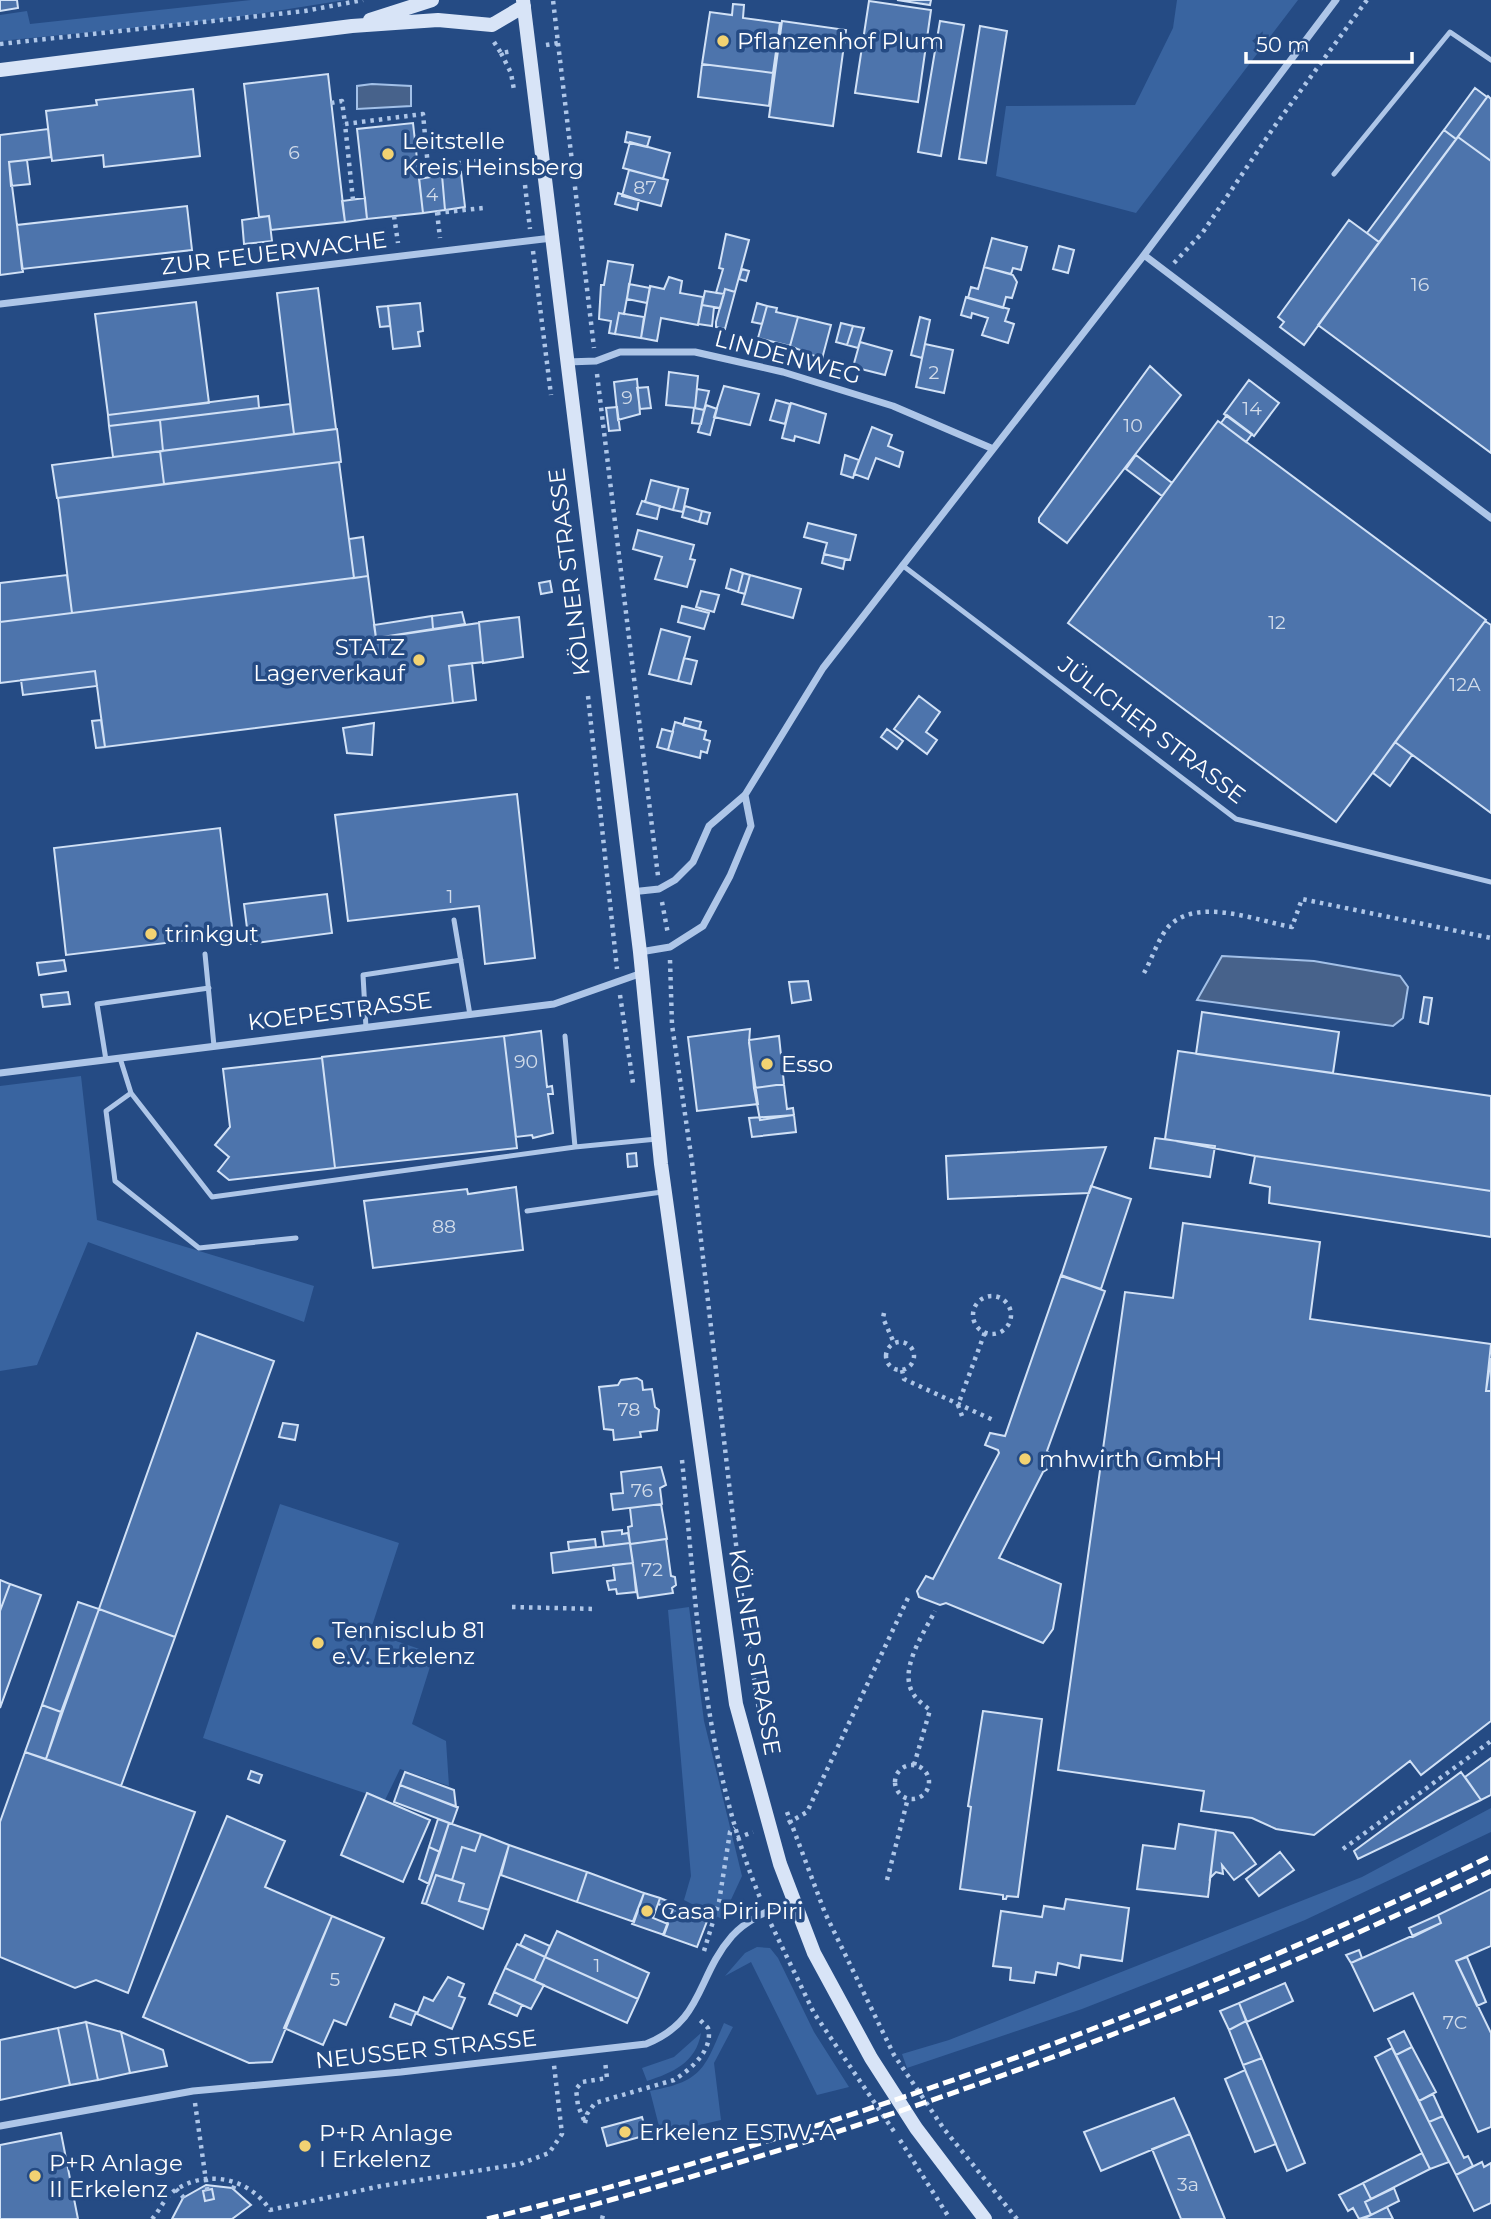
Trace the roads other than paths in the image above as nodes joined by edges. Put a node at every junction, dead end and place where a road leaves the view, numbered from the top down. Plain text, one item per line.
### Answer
1 (432, 0) edge
2 (510, 0) edge
3 (1336, 0) edge
4 (524, 3) edge
5 (352, 26) junction
6 (1491, 60) edge
7 (0, 70) edge
8 (1334, 174) dead end
9 (552, 238) junction
10 (1144, 255) junction
11 (0, 304) edge
12 (566, 362) junction
13 (992, 448) junction
14 (1491, 518) edge
15 (902, 565) junction
16 (745, 796) junction
17 (1491, 882) edge
18 (631, 892) junction
19 (454, 920) dead end
20 (640, 952) junction
21 (205, 954) dead end
22 (461, 960) junction
23 (642, 973) junction
24 (208, 988) junction
25 (470, 1015) junction
26 (366, 1028) junction
27 (565, 1036) dead end
28 (214, 1046) junction
29 (120, 1058) junction
30 (106, 1060) junction
31 (0, 1073) edge
32 (131, 1093) junction
33 (658, 1139) junction
34 (575, 1147) junction
35 (665, 1192) junction
36 (527, 1211) dead end
37 (296, 1238) dead end
38 (792, 1901) junction
39 (0, 2126) edge
40 (982, 2217) edge

1 - 5 main road
2 - 4 main road
3 - 10 street
4 - 5 main road
4 - 9 main road, KÖLNER STRASSE
5 - 7 main road
6 - 8 lane
9 - 11 street, ZUR FEUERWACHE
9 - 12 main road, KÖLNER STRASSE
10 - 13 street
10 - 14 street
12 - 13 street, LINDENWEG
12 - 18 main road, KÖLNER STRASSE
13 - 15 street
15 - 16 street
15 - 17 lane, JÜLICHER STRASSE
16 - 18 street
16 - 20 street
18 - 20 main road, KÖLNER STRASSE
19 - 22 lane, KOEPESTRASSE
20 - 23 main road, KÖLNER STRASSE
21 - 24 lane
22 - 25 lane, KOEPESTRASSE
22 - 26 lane
23 - 25 street, KOEPESTRASSE
23 - 33 main road, KÖLNER STRASSE
24 - 28 lane
24 - 30 lane
25 - 26 street, KOEPESTRASSE
26 - 28 street, KOEPESTRASSE
27 - 34 lane
28 - 29 street, KOEPESTRASSE
29 - 30 street, KOEPESTRASSE
29 - 32 lane
30 - 31 street, KOEPESTRASSE
32 - 34 lane
32 - 37 lane
33 - 34 lane
33 - 35 main road, KÖLNER STRASSE
35 - 36 lane
35 - 38 main road, KÖLNER STRASSE
38 - 39 street, NEUSSER STRASSE
38 - 40 main road, KÖLNER STRASSE

